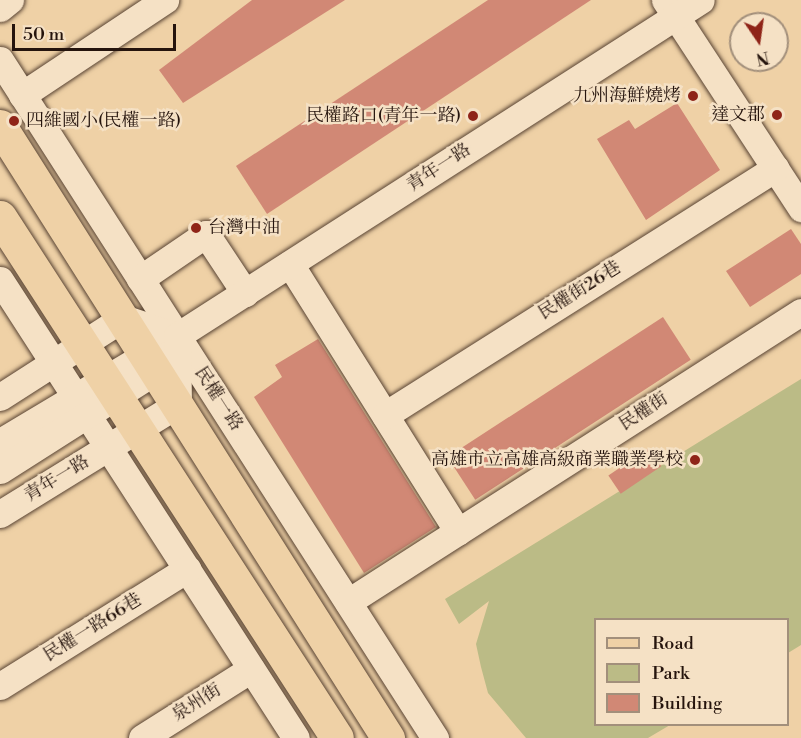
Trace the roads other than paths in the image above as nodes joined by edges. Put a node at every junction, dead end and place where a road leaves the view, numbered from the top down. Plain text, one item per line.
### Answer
1 (10, 0) edge
2 (165, 0) edge
3 (701, 0) edge
4 (0, 8) edge
5 (670, 8) edge
6 (0, 60) edge
7 (22, 95) junction
8 (0, 126) edge
9 (775, 168) junction
10 (801, 208) edge
11 (0, 217) edge
12 (291, 264) junction
13 (140, 279) junction
14 (0, 280) edge
15 (245, 293) junction
16 (801, 312) edge
17 (123, 318) junction
18 (177, 336) junction
19 (82, 344) junction
20 (151, 361) junction
21 (53, 362) junction
22 (109, 387) junction
23 (0, 397) edge
24 (178, 404) junction
25 (81, 405) junction
26 (385, 415) junction
27 (136, 430) junction
28 (0, 442) edge
29 (109, 448) junction
30 (0, 470) edge
31 (0, 514) edge
32 (458, 532) junction
33 (187, 569) junction
34 (348, 602) junction
35 (251, 669) junction
36 (0, 686) edge
37 (142, 738) edge
38 (296, 738) edge
39 (338, 738) edge
40 (388, 738) edge
41 (435, 738) edge

1 - 4 street
2 - 7 street
3 - 5 street, 青年一路
5 - 9 street
5 - 12 street, 青年一路
6 - 7 street, 民權一路
7 - 13 street, 民權一路
8 - 17 main road, 民權一路
9 - 10 street
9 - 26 street, 民權街26巷
11 - 19 main road
12 - 15 street, 青年一路
12 - 26 street
13 - 15 street
13 - 18 street, 民權一路
14 - 21 street
15 - 18 street, 青年一路
16 - 32 street, 民權街
17 - 18 street
17 - 19 street
17 - 20 main road, 民權一路
18 - 20 street, 青年一路
18 - 24 street
18 - 34 street, 民權一路
19 - 21 street
19 - 22 main road
20 - 22 street, 青年一路
20 - 24 main road, 民權一路
21 - 23 street
21 - 25 street
22 - 25 street, 青年一路
22 - 27 main road
24 - 27 street, 青年一路
24 - 40 main road, 民權一路
25 - 28 street, 青年一路
25 - 29 street
25 - 30 street, 青年一路
26 - 32 street
27 - 29 street, 青年一路
27 - 39 main road
29 - 31 street, 青年一路
29 - 33 street
32 - 34 street, 民權街
33 - 35 street
33 - 36 street, 民權一路66巷
34 - 41 street, 民權一路
35 - 37 street, 泉州街
35 - 38 street

